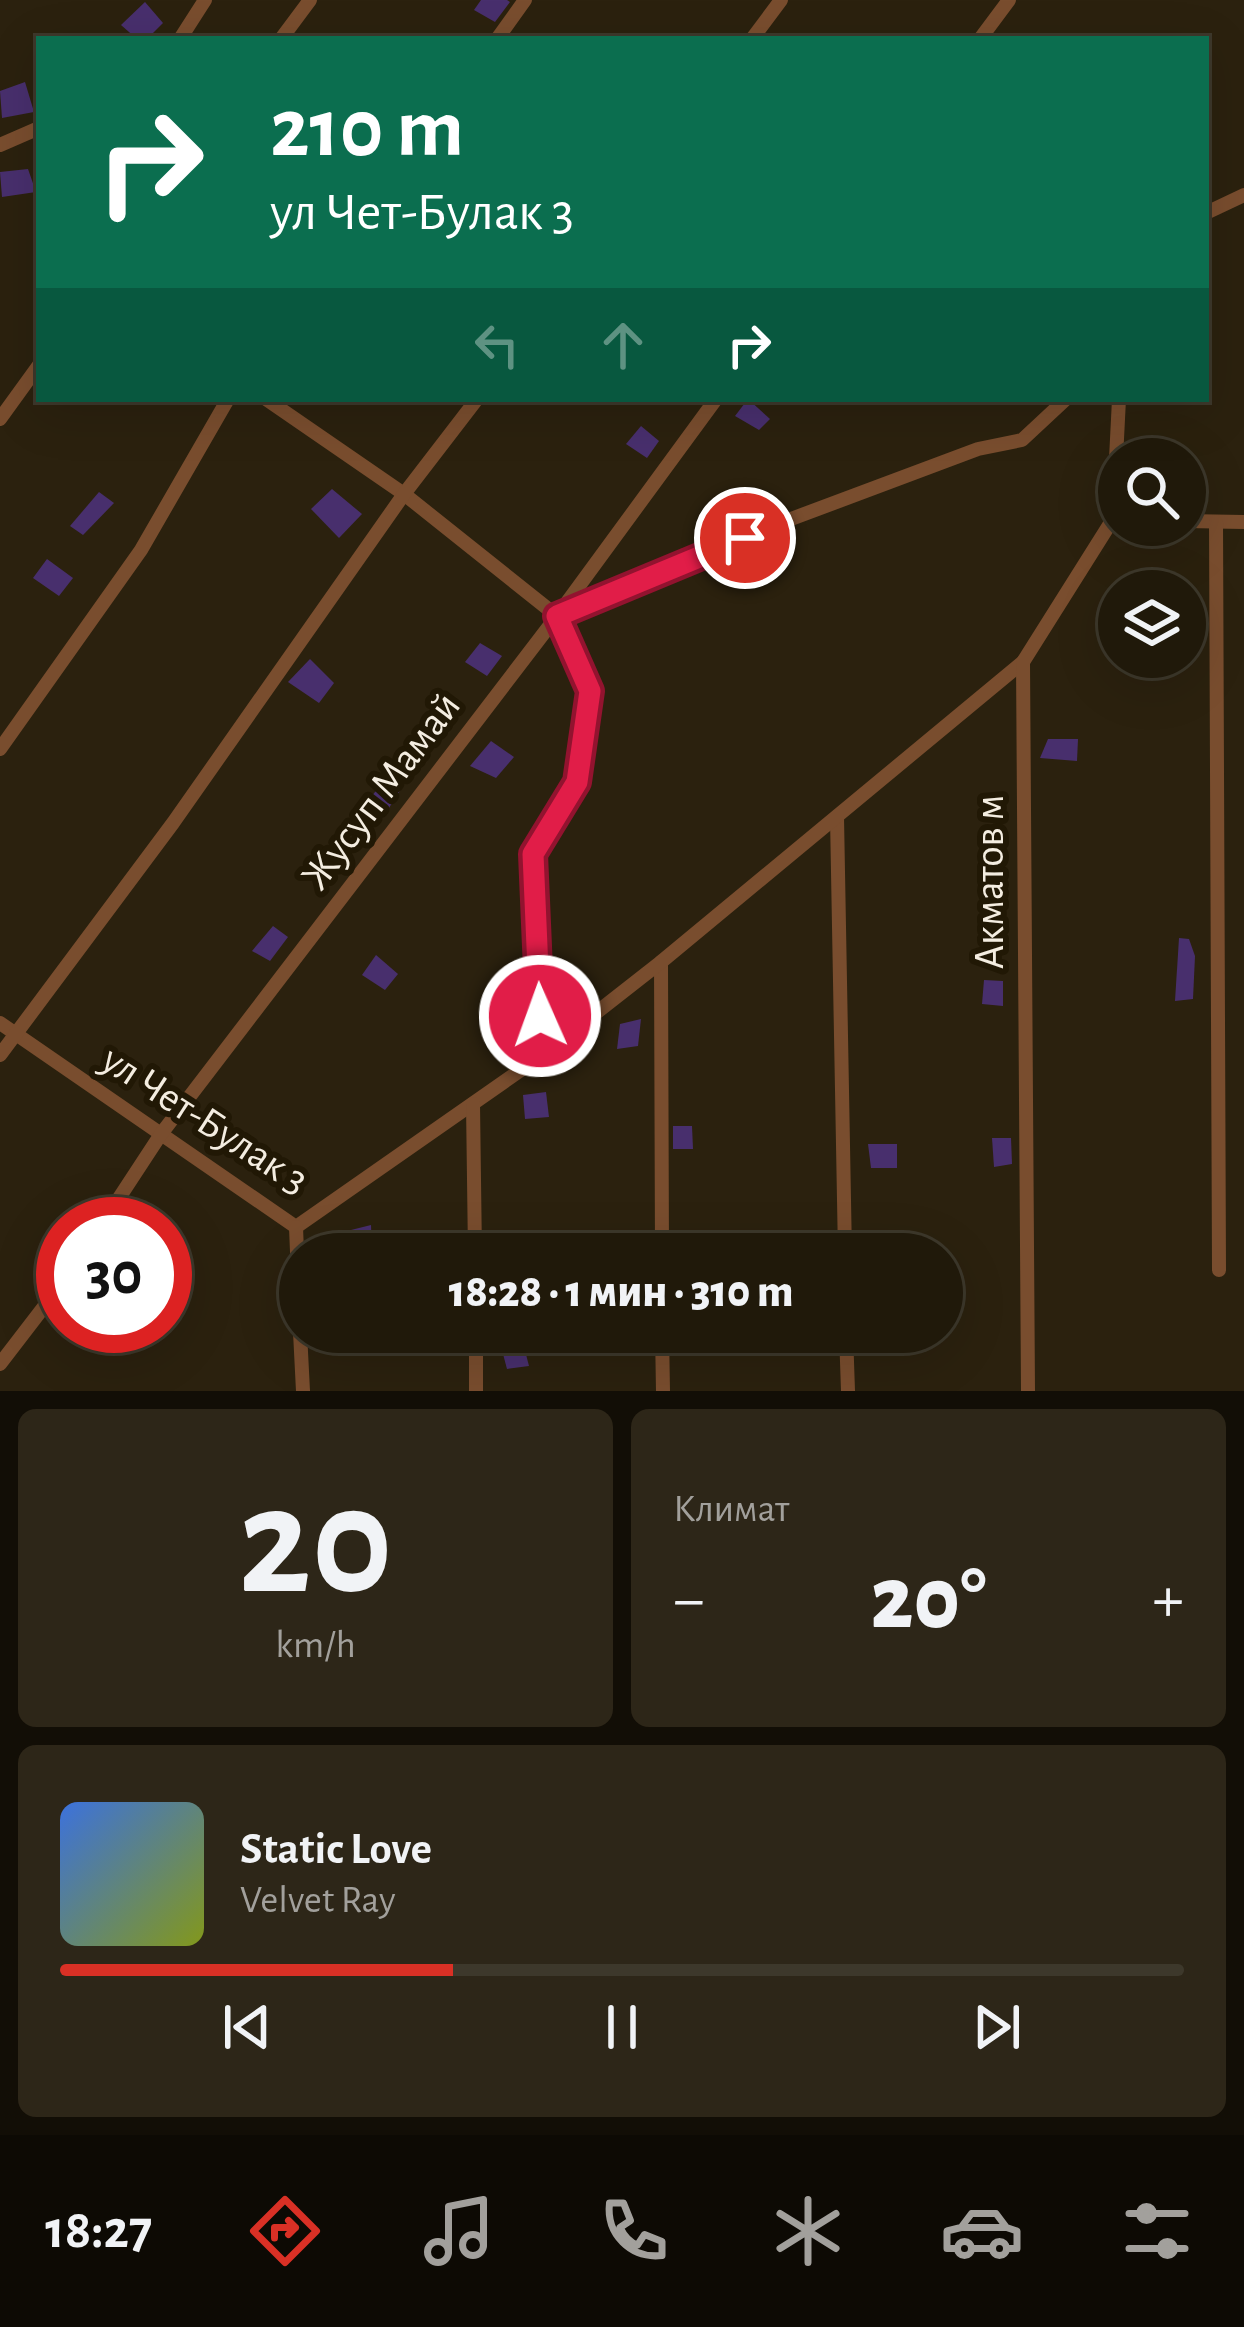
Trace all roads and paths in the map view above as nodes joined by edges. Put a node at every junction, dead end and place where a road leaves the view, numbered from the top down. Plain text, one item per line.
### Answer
1 (205, 0) edge
2 (310, 0) edge
3 (525, 0) edge
4 (781, 0) edge
5 (1009, 0) edge
6 (182, 36) edge
7 (282, 36) edge
8 (499, 36) edge
9 (754, 36) edge
10 (982, 36) edge
11 (36, 129) edge
12 (0, 145) edge
13 (1244, 195) edge
14 (1209, 212) edge
15 (36, 369) edge
16 (225, 402) edge
17 (270, 402) edge
18 (475, 402) edge
19 (714, 402) edge
20 (1063, 402) edge
21 (1119, 402) edge
22 (0, 419) edge
23 (1118, 438) edge
24 (404, 494) junction
25 (1206, 522) edge
26 (1216, 522) junction
27 (1244, 522) edge
28 (1098, 546) edge
29 (557, 616) junction
30 (1023, 662) junction
31 (0, 749) edge
32 (837, 817) junction
33 (662, 962) junction
34 (0, 1023) edge
35 (15, 1034) junction
36 (0, 1055) edge
37 (541, 1056) junction
38 (473, 1104) junction
39 (161, 1134) junction
40 (120, 1197) edge
41 (296, 1227) junction
42 (296, 1233) edge
43 (475, 1233) edge
44 (662, 1233) edge
45 (845, 1233) edge
46 (1220, 1270) dead end
47 (36, 1317) edge
48 (301, 1353) edge
49 (476, 1353) edge
50 (662, 1353) edge
51 (847, 1353) edge
52 (0, 1364) edge
53 (303, 1391) edge
54 (476, 1391) edge
55 (663, 1391) edge
56 (848, 1391) edge
57 (1028, 1391) edge

1 - 6 street
2 - 7 street
3 - 8 street
4 - 9 street
5 - 10 street
11 - 12 street
13 - 14 street
15 - 22 street
16 - 31 street
17 - 24 street
18 - 24 street
19 - 29 street, Жусуп Мамай
20 - 29 street
21 - 23 street
24 - 29 street
24 - 35 street
25 - 26 street
26 - 27 street
26 - 46 street
28 - 30 street
29 - 37 street
29 - 39 street, Жусуп Мамай
30 - 32 street, ул Чет-Булак 3
30 - 57 street, Акматов м
32 - 33 street, ул Чет-Булак 3
32 - 45 street
33 - 37 street, ул Чет-Булак 3
33 - 44 street
34 - 35 street, ул Чет-Булак 3
35 - 36 street
35 - 39 street, ул Чет-Булак 3
37 - 38 street, ул Чет-Булак 3
38 - 41 street, ул Чет-Булак 3
38 - 43 street
39 - 40 street, Жусуп Мамай
39 - 41 street, ул Чет-Булак 3
41 - 42 street
47 - 52 street
48 - 53 street
49 - 54 street
50 - 55 street
51 - 56 street

